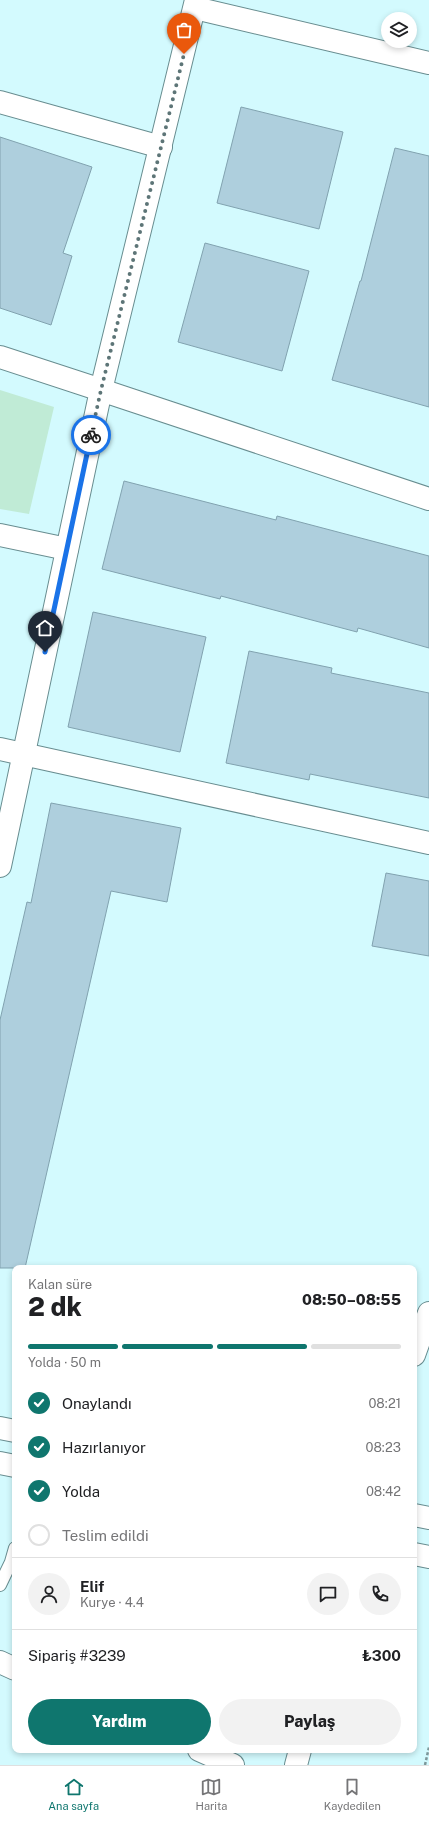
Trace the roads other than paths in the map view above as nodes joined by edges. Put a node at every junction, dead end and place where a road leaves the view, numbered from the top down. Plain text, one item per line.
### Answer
1 (195, 4) edge
2 (429, 63) edge
3 (0, 102) edge
4 (161, 146) junction
5 (0, 357) edge
6 (101, 390) junction
7 (429, 498) edge
8 (0, 535) edge
9 (67, 549) junction
10 (0, 749) edge
11 (23, 754) junction
12 (429, 843) edge
13 (0, 866) edge
14 (429, 1313) edge
15 (417, 1347) edge
16 (0, 1428) edge
17 (12, 1430) edge
18 (0, 1463) edge
19 (12, 1465) edge
20 (417, 1515) edge
21 (429, 1518) edge
22 (417, 1555) edge
23 (429, 1557) edge
24 (12, 1558) edge
25 (0, 1585) edge
26 (0, 1662) edge
27 (12, 1667) edge
28 (206, 1753) edge
29 (299, 1753) edge
30 (233, 1765) edge
31 (296, 1765) edge

1 - 2 street
1 - 4 street
3 - 4 street
4 - 6 street
5 - 6 street
6 - 7 street
6 - 9 street
8 - 9 street
9 - 11 street
10 - 11 street
11 - 12 street
11 - 13 street
14 - 15 street
16 - 17 street
18 - 19 street
20 - 21 street
22 - 23 street
24 - 25 lane
26 - 27 street
28 - 30 street
29 - 31 street

